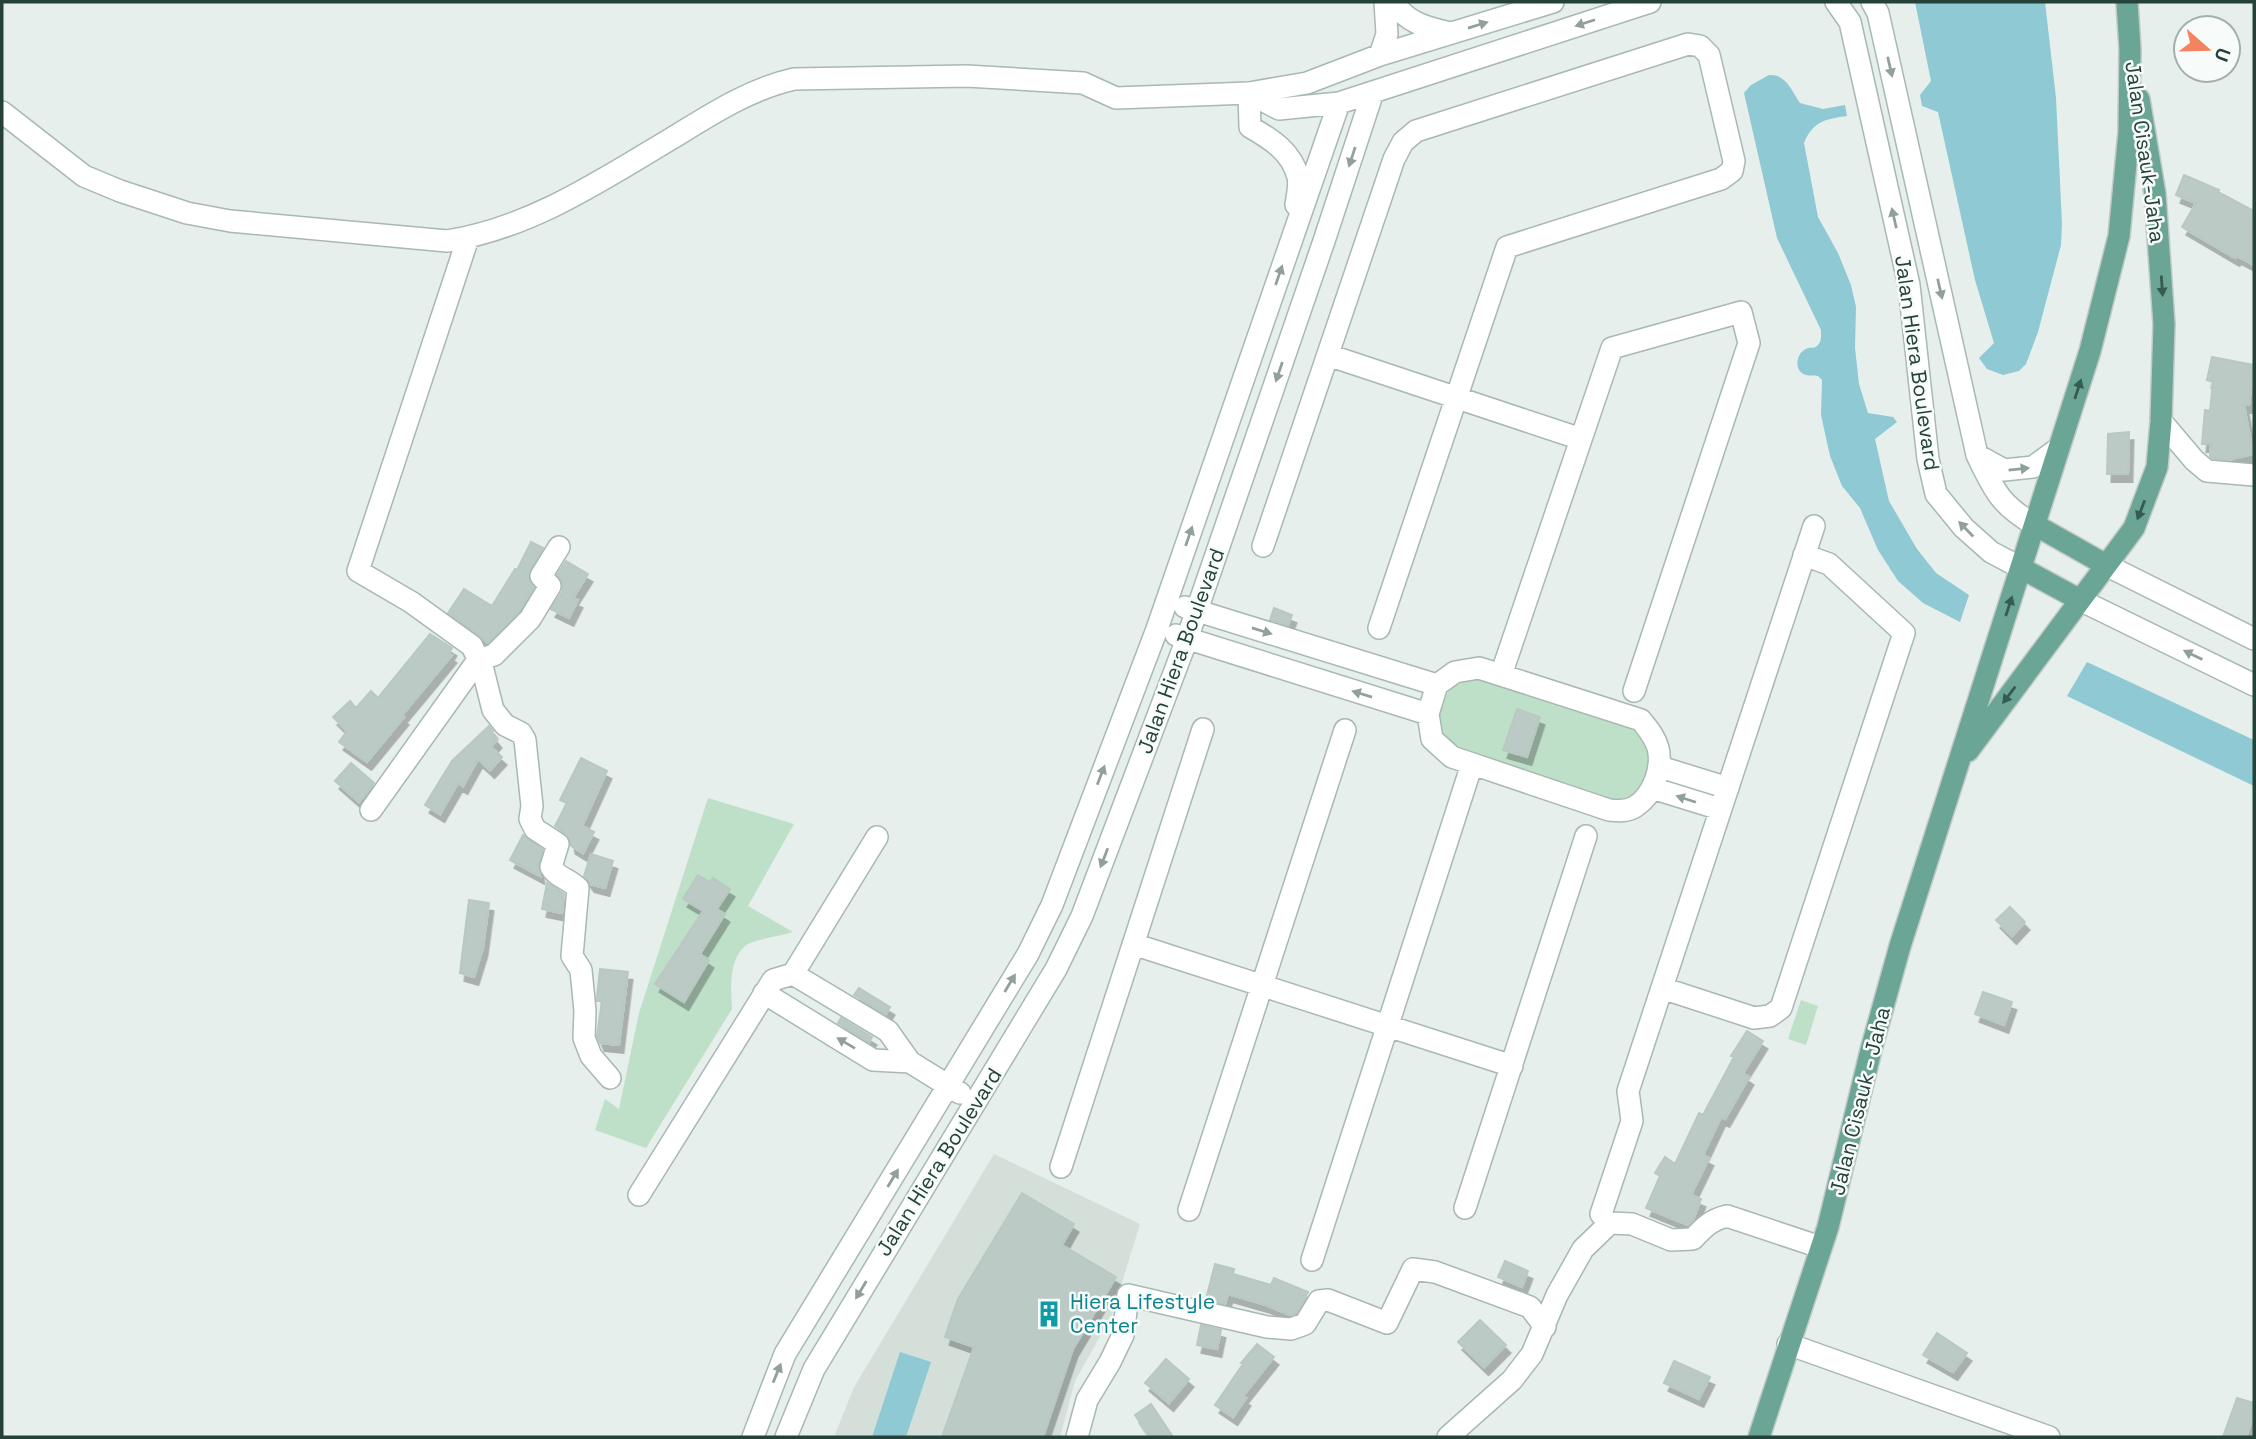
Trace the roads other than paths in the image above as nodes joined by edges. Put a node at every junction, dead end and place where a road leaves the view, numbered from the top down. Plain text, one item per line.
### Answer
1 (1385, 2) edge
2 (1394, 2) edge
3 (1553, 2) edge
4 (1650, 2) edge
5 (1836, 2) edge
6 (1872, 2) edge
7 (2127, 2) edge
8 (1450, 33) junction
9 (2130, 48) junction
10 (1371, 59) junction
11 (1329, 75) junction
12 (1373, 92) junction
13 (1249, 93) junction
14 (1339, 103) junction
15 (2, 112) edge
16 (1294, 234) junction
17 (468, 238) junction
18 (1328, 355) junction
19 (1457, 397) junction
20 (2161, 421) junction
21 (1581, 439) junction
22 (2059, 448) junction
23 (1977, 455) junction
24 (2254, 475) edge
25 (2035, 525) junction
26 (1814, 526) dead end
27 (1263, 546) dead end
28 (559, 547) dead end
29 (1804, 555) junction
30 (2106, 565) junction
31 (2021, 568) junction
32 (2080, 600) junction
33 (1166, 601) junction
34 (1197, 610) junction
35 (1379, 628) dead end
36 (1157, 629) junction
37 (1187, 639) junction
38 (2254, 639) edge
39 (1298, 642) junction
40 (478, 660) junction
41 (1289, 671) junction
42 (1501, 675) junction
43 (1437, 685) junction
44 (2254, 685) edge
45 (1634, 691) dead end
46 (1428, 714) junction
47 (1203, 729) dead end
48 (1345, 730) dead end
49 (1472, 764) junction
50 (1958, 764) junction
51 (1660, 766) junction
52 (1652, 788) junction
53 (1728, 788) junction
54 (371, 810) dead end
55 (1720, 810) junction
56 (877, 836) dead end
57 (1586, 836) dead end
58 (1133, 944) junction
59 (793, 974) junction
60 (1262, 985) junction
61 (1662, 988) junction
62 (764, 993) junction
63 (1387, 1026) junction
64 (910, 1062) junction
65 (1512, 1066) junction
66 (610, 1078) dead end
67 (949, 1086) junction
68 (976, 1103) junction
69 (1061, 1167) dead end
70 (639, 1195) dead end
71 (1465, 1208) dead end
72 (1189, 1210) dead end
73 (1601, 1214) dead end
74 (1820, 1247) junction
75 (1312, 1260) dead end
76 (1545, 1327) junction
77 (1788, 1344) junction
78 (753, 1437) edge
79 (786, 1437) edge
80 (1077, 1437) edge
81 (1448, 1437) edge
82 (1759, 1437) edge
83 (2049, 1437) edge

1 - 10 street
2 - 8 street
8 -> 3 street
4 -> 12 street
31 -> 5 street, Jalan Hiera Boulevard
6 -> 23 street, Jalan Hiera Boulevard
7 - 9 main road
8 - 10 street
9 -> 20 main road, Jalan Cisauk-Jaha
22 -> 9 main road, Jalan Cisauk-Jaha
10 - 11 street
10 - 12 street
11 - 13 street
11 - 14 street
12 - 14 street
12 -> 34 street, Jalan Hiera Boulevard
13 - 14 street
13 - 16 street
13 - 17 street
14 - 16 street, Jalan Hiera Boulevard
15 - 17 street
33 -> 16 street, Jalan Hiera Boulevard
17 - 40 street
18 - 19 street
18 - 19 street
18 - 27 street
19 - 21 street
19 - 35 street
20 - 24 street
20 -> 30 main road, Jalan Cisauk-Jaha
21 - 42 street
21 - 45 street
23 -> 22 street
22 - 25 main road, Jalan Cisauk-Jaha
23 - 25 street, Jalan Hiera Boulevard
25 - 30 main road
25 - 31 main road, Jalan Cisauk-Jaha
26 - 29 street
28 - 40 street
29 - 53 street
29 - 61 street
30 - 32 main road, Jalan Cisauk-Jaha
30 - 38 street
31 - 32 main road
50 -> 31 main road, Jalan Cisauk-Jaha
44 -> 32 street
32 -> 50 main road, Jalan Cisauk-Jaha
33 - 34 street
33 - 36 street, Jalan Hiera Boulevard
34 - 37 street, Jalan Hiera Boulevard
34 -> 39 street
36 - 37 street
67 -> 36 street, Jalan Hiera Boulevard
37 - 41 street
37 -> 68 street, Jalan Hiera Boulevard
39 - 41 street
39 - 43 street
40 - 54 street
40 - 66 street
46 -> 41 street
42 - 43 street
42 - 51 street
43 - 46 street
46 - 49 street
47 - 58 street
48 - 60 street
49 - 52 street
49 - 63 street
50 - 74 main road, Jalan Cisauk - Jaha
51 - 52 street
51 - 53 street
55 -> 52 street
53 - 55 street
55 - 61 street
56 - 59 street
57 - 65 street
58 - 60 street
58 - 69 street
59 - 62 street
59 - 64 street
60 - 63 street
60 - 72 street
61 - 73 street
64 -> 62 street
62 - 70 street
63 - 65 street
63 - 75 street
64 - 67 street
65 - 71 street
67 - 68 street
78 -> 67 street, Jalan Hiera Boulevard
68 -> 79 street, Jalan Hiera Boulevard
74 - 76 street
74 - 77 main road, Jalan Cisauk - Jaha
76 - 80 street
76 - 81 street
77 - 82 main road, Jalan Cisauk - Jaha
77 - 83 street

